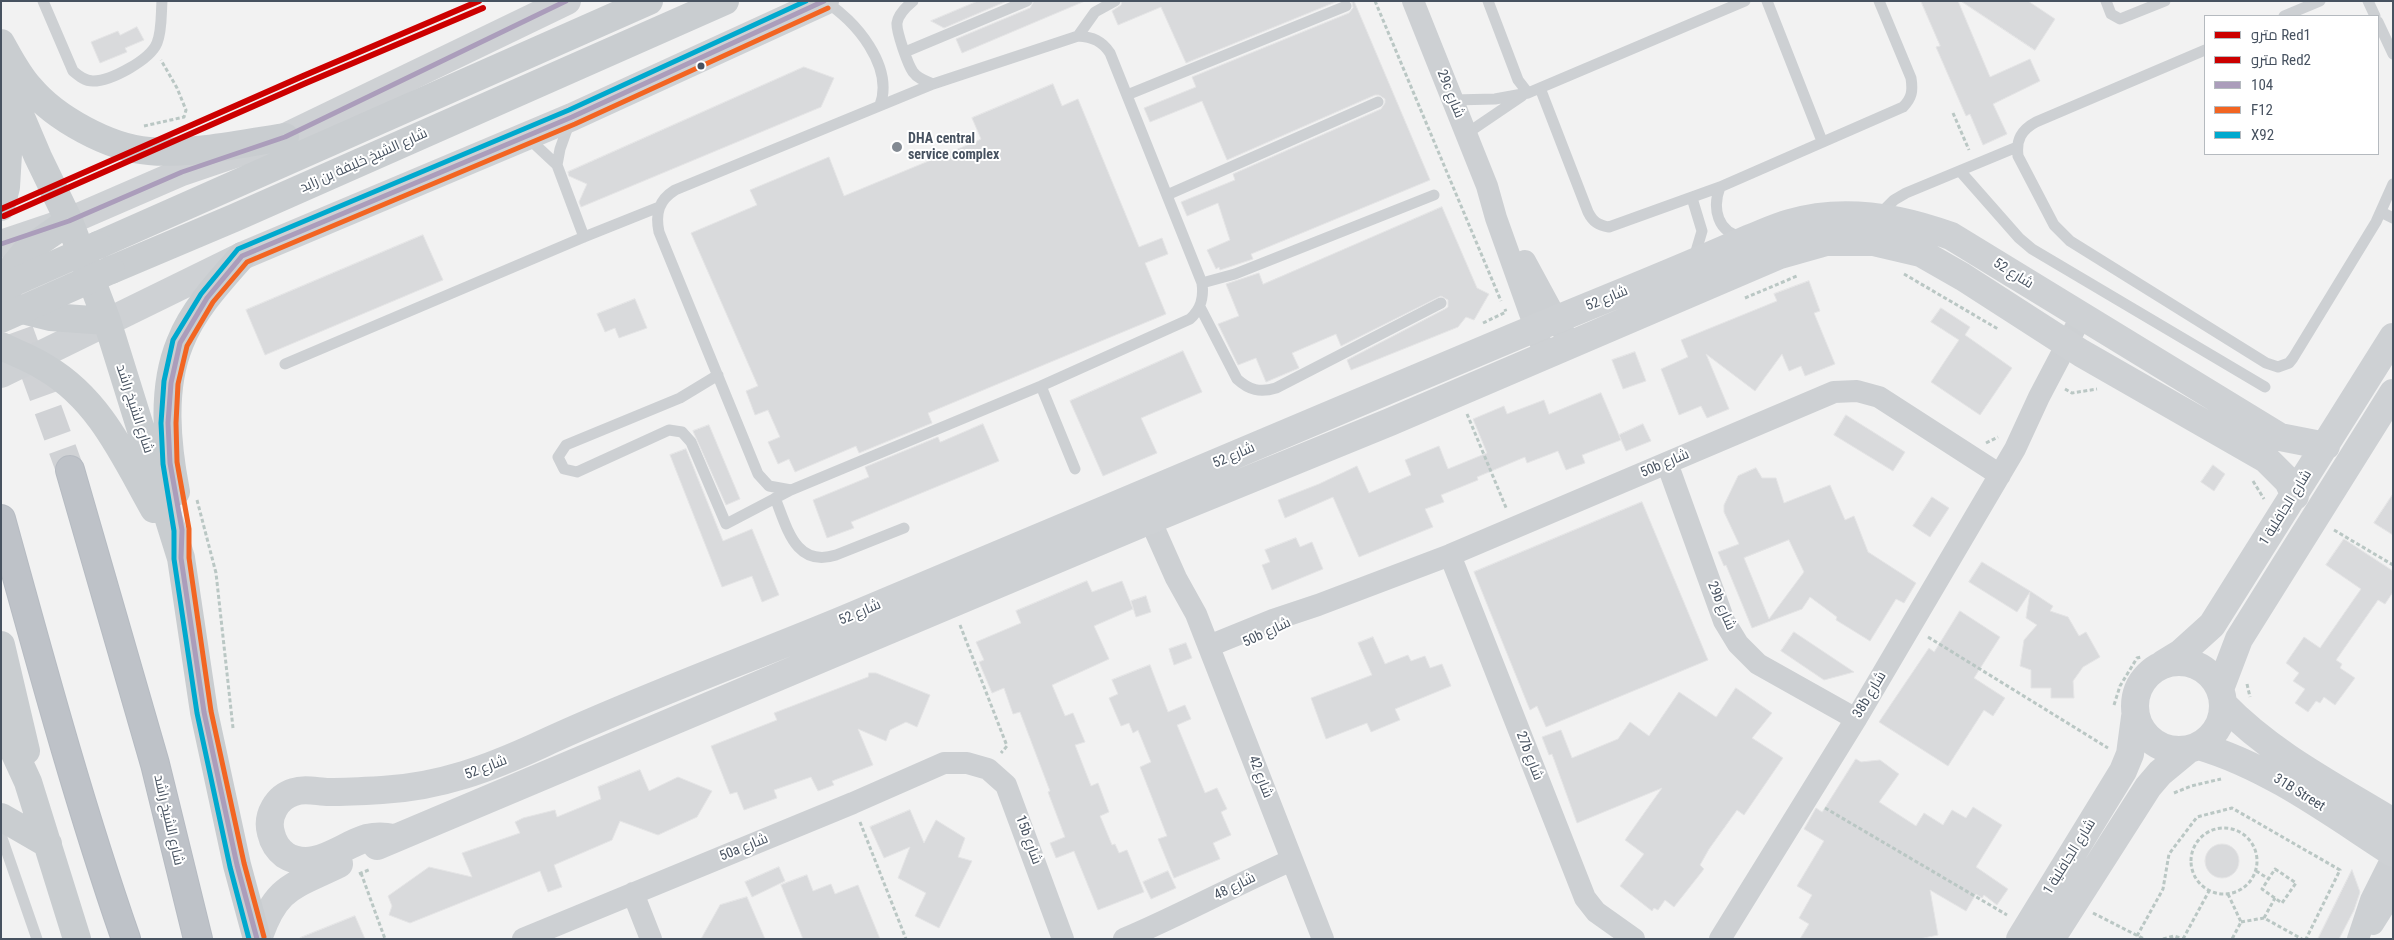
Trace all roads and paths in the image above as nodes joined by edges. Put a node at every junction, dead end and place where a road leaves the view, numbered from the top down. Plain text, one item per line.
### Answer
1 (43, 1) edge
2 (162, 1) edge
3 (567, 1) edge
4 (649, 1) edge
5 (725, 1) edge
6 (824, 1) edge
7 (913, 1) edge
8 (1027, 1) edge
9 (1115, 1) edge
10 (1413, 1) edge
11 (1488, 1) edge
12 (1745, 1) edge
13 (1767, 1) edge
14 (1879, 1) edge
15 (2106, 1) edge
16 (2165, 1) edge
17 (2320, 1) edge
18 (2368, 1) edge
19 (1346, 6) dead end
20 (2286, 15) edge
21 (2375, 15) edge
22 (2379, 24) edge
23 (1078, 36) junction
24 (1, 43) edge
25 (154, 50) junction
26 (2204, 50) edge
27 (905, 52) junction
28 (2393, 54) edge
29 (1, 70) edge
30 (934, 84) junction
31 (1540, 88) junction
32 (1528, 92) junction
33 (1127, 95) junction
34 (1, 100) edge
35 (1452, 100) junction
36 (1378, 102) dead end
37 (880, 105) junction
38 (1953, 113) dead end
39 (572, 117) junction
40 (141, 126) dead end
41 (1466, 134) junction
42 (525, 135) junction
43 (285, 137) junction
44 (1822, 141) junction
45 (2017, 147) junction
46 (558, 165) junction
47 (1976, 165) junction
48 (1960, 171) junction
49 (2393, 184) edge
50 (1720, 187) junction
51 (1434, 194) dead end
52 (1167, 195) junction
53 (1692, 198) junction
54 (1, 207) edge
55 (659, 207) junction
56 (2381, 212) junction
57 (1877, 216) junction
58 (2393, 218) edge
59 (69, 221) junction
60 (584, 237) junction
61 (1750, 238) junction
62 (1, 244) edge
63 (242, 256) junction
64 (1692, 264) junction
65 (1, 282) edge
66 (1202, 282) junction
67 (1, 288) edge
68 (1, 302) edge
69 (1441, 303) dead end
70 (1200, 307) junction
71 (1, 319) edge
72 (106, 321) junction
73 (2089, 322) junction
74 (1546, 324) junction
75 (2393, 338) edge
76 (1570, 344) junction
77 (1, 346) edge
78 (2074, 348) junction
79 (1544, 355) junction
80 (32, 360) junction
81 (285, 364) dead end
82 (1, 374) edge
83 (718, 375) junction
84 (1041, 386) junction
85 (2265, 387) dead end
86 (1458, 392) junction
87 (2393, 393) edge
88 (2326, 446) junction
89 (1668, 462) junction
90 (70, 470) tunnel mouth
91 (1075, 470) dead end
92 (2000, 476) junction
93 (791, 490) junction
94 (2294, 496) junction
95 (775, 498) junction
96 (197, 499) dead end
97 (1153, 504) junction
98 (1, 519) edge
99 (2314, 519) junction
100 (904, 528) dead end
101 (1514, 528) junction
102 (1450, 555) junction
103 (181, 558) junction
104 (2393, 564) edge
105 (952, 603) junction
106 (1910, 627) junction
107 (1, 645) edge
108 (1211, 652) junction
109 (2154, 659) junction
110 (2248, 676) dead end
111 (2222, 697) junction
112 (2252, 703) dead end
113 (2124, 714) junction
114 (1856, 720) junction
115 (1, 723) edge
116 (234, 731) dead end
117 (2112, 743) dead end
118 (2194, 748) junction
119 (967, 763) joint
120 (2250, 764) junction
121 (988, 769) junction
122 (28, 782) junction
123 (2168, 796) dead end
124 (1807, 798) junction
125 (853, 803) junction
126 (1, 817) edge
127 (2393, 822) edge
128 (1, 835) edge
129 (394, 838) junction
130 (48, 844) junction
131 (2393, 854) edge
132 (1295, 866) junction
133 (2256, 871) junction
134 (361, 873) dead end
135 (2269, 879) junction
136 (2209, 891) junction
137 (2393, 892) edge
138 (634, 893) junction
139 (2228, 894) junction
140 (2275, 898) junction
141 (2074, 903) junction
142 (2264, 918) junction
143 (2241, 922) junction
144 (2033, 935) edge
145 (2137, 936) junction
146 (37, 939) edge
147 (77, 939) edge
148 (126, 939) edge
149 (198, 939) edge
150 (258, 939) edge
151 (385, 939) edge
152 (522, 939) edge
153 (651, 939) edge
154 (906, 939) edge
155 (1063, 939) edge
156 (1124, 939) edge
157 (1323, 939) edge
158 (1634, 939) edge
159 (1720, 939) edge
160 (2144, 939) edge
161 (2163, 939) edge
162 (2183, 939) edge
163 (2232, 939) edge
164 (2302, 939) edge
165 (2306, 939) edge
166 (2358, 939) edge
167 (2362, 939) edge

1 - 25 lane
2 - 25 lane
3 - 43 street
4 - 67 main road, bridge
5 - 71 main road, شارع الشيخ خليفة بن زايد, bridge
6 - 37 lane
6 - 39 street
7 - 27 lane
8 - 27 lane
9 - 23 lane
10 - 35 street, 29c شارع
11 - 32 lane
12 - 31 lane
13 - 44 lane
14 - 44 lane
15 - 16 lane
17 - 20 lane
18 - 21 lane
19 - 33 lane
22 - 28 lane
23 - 30 lane
23 - 33 lane
24 - 43 main road
25 - 40 path
26 - 45 lane
27 - 30 lane
29 - 59 main road, شارع الشيخ راشد
30 - 37 lane
31 - 32 lane
31 - 53 lane
32 - 35 lane
32 - 41 lane
33 - 52 lane
34 - 54 main road
35 - 41 street, 29c شارع
36 - 52 lane
37 - 55 lane
38 - 47 path
39 - 42 street
39 - 46 lane
41 - 74 street, 29c شارع
42 - 46 lane
42 - 63 street
43 - 59 street
44 - 50 lane
45 - 47 lane
45 - 56 lane
46 - 60 lane
47 - 48 lane
48 - 57 lane
48 - 85 lane
49 - 56 lane
50 - 53 lane
50 - 61 lane
51 - 66 lane
52 - 66 lane
53 - 64 lane
55 - 60 lane
55 - 83 lane
56 - 58 lane
57 - 61 street, شارع 52
57 - 73 street, شارع 52
59 - 62 street
59 - 65 main road
59 - 72 main road, شارع الشيخ راشد
60 - 81 lane
61 - 64 street, شارع 52
63 - 72 street
63 - 103 main road
64 - 74 street, شارع 52
66 - 70 lane
68 - 72 main road
69 - 70 lane
70 - 84 lane
72 - 80 street
72 - 103 main road, شارع الشيخ راشد
73 - 78 street, 38b شارع
73 - 88 street, شارع 52
74 - 76 street, 29c شارع
74 - 79 street, 29c شارع
74 - 97 street, شارع 52
75 - 88 street, شارع الجافلية 1
76 - 78 street, شارع 52
76 - 79 street, شارع 52
77 - 80 main road
78 - 92 street, 38b شارع
78 - 94 street, شارع 52
79 - 86 street, شارع 52
80 - 82 street
80 - 103 main road
83 - 93 lane
83 - 95 lane
84 - 91 lane
84 - 93 lane
86 - 97 street, شارع 52
86 - 101 path
87 - 99 street
88 - 94 street, شارع الجافلية 1
89 - 92 street, 50b شارع
89 - 101 street, 50b شارع
89 - 114 street, 29b شارع
90 - 149 highway, شارع الشيخ راشد
92 - 106 street, 38b شارع
93 - 95 lane
94 - 109 street, شارع الجافلية 1
95 - 100 lane
96 - 116 path
97 - 105 street, شارع 52
97 - 108 street, شارع 42
97 - 129 street, شارع 52
98 - 148 highway
99 - 104 path
99 - 111 street
101 - 102 street, 50b شارع
102 - 108 street, 50b شارع
102 - 158 street, 27b شارع
103 - 150 main road, شارع الشيخ راشد
105 - 121 path
105 - 129 street, شارع 52
106 - 114 street, 38b شارع
106 - 117 path
107 - 122 main road
108 - 132 street, شارع 42
109 - 111 street
109 - 113 street
109 - 113 path
110 - 112 path
111 - 118 street
111 - 127 street, 31B Street
113 - 118 street
113 - 144 street, شارع الجافلية 1
114 - 124 street, 38b شارع
115 - 122 main road
118 - 120 street, 31B Street
118 - 141 street, شارع الجافلية 1
119 - 121 street, 15b شارع
119 - 125 street, 50a شارع
120 - 123 path
120 - 131 street, 31B Street
121 - 155 street, 15b شارع
122 - 130 main road
124 - 144 path
124 - 159 street, 38b شارع
125 - 138 street, 50a شارع
125 - 154 path
126 - 130 main road
128 - 146 lane
129 - 150 street, شارع 52
130 - 147 main road
131 - 166 street
132 - 156 street, شارع 48
132 - 157 street, شارع 42
133 - 135 path
133 - 136 path
133 - 139 path
134 - 151 path
135 - 140 path
135 - 140 path
136 - 139 path
136 - 162 path
137 - 167 street
138 - 152 street, 50a شارع
138 - 153 street
139 - 143 path
140 - 142 path
141 - 144 street, شارع الجافلية 1
141 - 145 path
142 - 143 path
142 - 164 path
143 - 163 path
145 - 160 path
145 - 165 path
161 - 162 path

